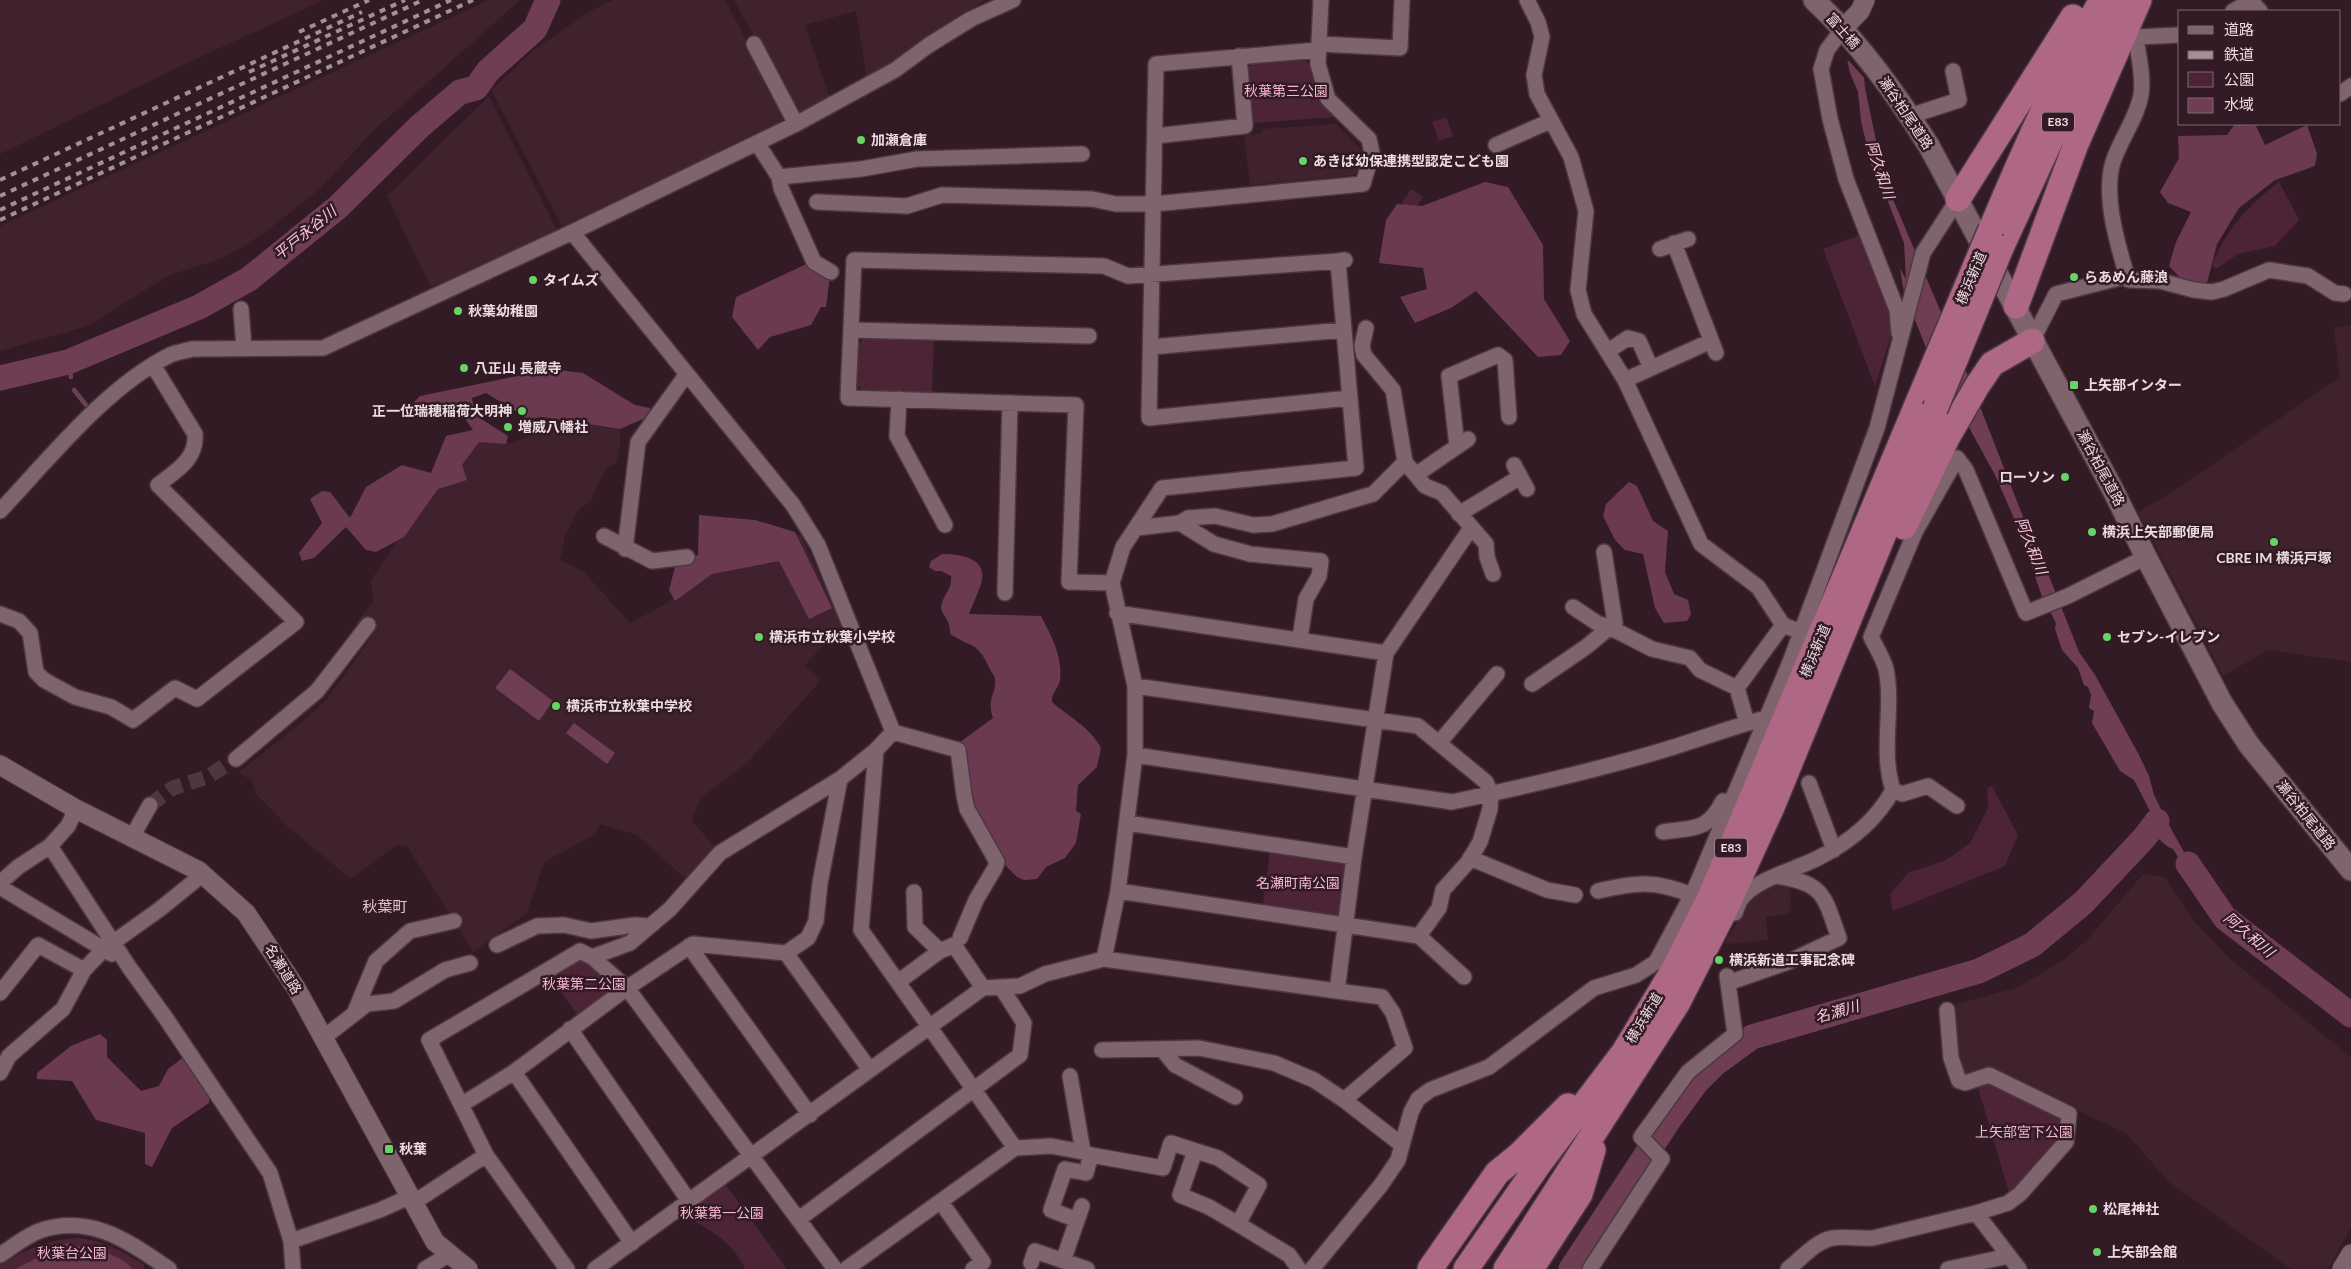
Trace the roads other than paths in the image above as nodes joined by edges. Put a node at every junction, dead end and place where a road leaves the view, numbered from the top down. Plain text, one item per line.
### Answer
1 (1013, 0) edge
2 (1321, 0) edge
3 (1402, 0) edge
4 (1527, 0) edge
5 (2084, 0) edge
6 (2102, 0) edge
7 (2123, 0) edge
8 (2139, 0) edge
9 (2151, 0) edge
10 (1818, 3) edge
11 (2254, 4) edge
12 (1863, 6) edge
13 (2236, 10) edge
14 (1842, 30) junction
15 (2178, 35) edge
16 (2136, 37) junction
17 (754, 44) dead end
18 (1318, 47) junction
19 (1865, 55) joint
20 (1239, 56) junction
21 (1953, 71) dead end
22 (1910, 116) junction
23 (1550, 121) junction
24 (796, 124) junction
25 (1155, 136) junction
26 (757, 143) junction
27 (1496, 145) dead end
28 (1082, 154) dead end
29 (779, 177) junction
30 (1958, 199) junction
31 (817, 202) dead end
32 (1154, 204) junction
33 (572, 232) junction
34 (1996, 239) junction
35 (1674, 244) dead end
36 (831, 272) dead end
37 (1152, 276) junction
38 (2127, 276) junction
39 (2344, 294) dead end
40 (2016, 306) junction
41 (242, 309) dead end
42 (1366, 328) dead end
43 (851, 330) junction
44 (1344, 330) junction
45 (1089, 336) dead end
46 (2032, 341) junction
47 (1900, 342) junction
48 (1151, 347) junction
49 (244, 348) junction
50 (1608, 351) junction
51 (153, 365) junction
52 (1651, 368) junction
53 (686, 374) junction
54 (1624, 380) junction
55 (1350, 398) junction
56 (899, 399) junction
57 (1930, 399) junction
58 (1010, 403) junction
59 (1504, 408) dead end
60 (1405, 462) junction
61 (1417, 474) junction
62 (1520, 477) dead end
63 (0, 511) edge
64 (1459, 514) junction
65 (1180, 523) junction
66 (945, 525) dead end
67 (1136, 528) junction
68 (1470, 528) junction
69 (604, 536) dead end
70 (625, 549) junction
71 (1604, 552) dead end
72 (686, 557) dead end
73 (2146, 557) junction
74 (1493, 574) dead end
75 (1112, 584) junction
76 (1005, 593) dead end
77 (1573, 606) dead end
78 (1117, 613) junction
79 (0, 614) edge
80 (368, 625) dead end
81 (1784, 625) junction
82 (1609, 627) junction
83 (1801, 632) junction
84 (1300, 638) junction
85 (1386, 653) junction
86 (1831, 666) junction
87 (1497, 674) dead end
88 (1532, 684) dead end
89 (1135, 686) junction
90 (1737, 688) junction
91 (1766, 718) junction
92 (1376, 720) junction
93 (1747, 723) junction
94 (894, 732) junction
95 (1439, 743) junction
96 (876, 750) junction
97 (1135, 755) junction
98 (236, 759) tunnel mouth
99 (0, 765) edge
100 (1741, 778) junction
101 (840, 779) junction
102 (1809, 783) dead end
103 (1364, 789) junction
104 (1893, 790) junction
105 (1491, 794) junction
106 (150, 805) tunnel mouth
107 (1957, 806) dead end
108 (76, 809) junction
109 (1127, 823) junction
110 (1663, 832) dead end
111 (132, 837) junction
112 (50, 846) junction
113 (1834, 850) junction
114 (1354, 858) junction
115 (1470, 858) junction
116 (2351, 870) edge
117 (202, 875) junction
118 (1776, 876) junction
119 (0, 885) edge
120 (1118, 891) junction
121 (1598, 891) dead end
122 (914, 892) dead end
123 (1692, 894) junction
124 (1575, 895) dead end
125 (1732, 906) junction
126 (454, 921) dead end
127 (1346, 925) junction
128 (649, 926) junction
129 (1419, 936) junction
130 (1723, 939) dead end
131 (497, 944) dead end
132 (953, 944) junction
133 (109, 945) junction
134 (689, 946) junction
135 (786, 953) junction
136 (592, 957) junction
137 (1104, 959) junction
138 (470, 962) dead end
139 (84, 970) junction
140 (1464, 977) dead end
141 (898, 982) junction
142 (1001, 987) junction
143 (627, 988) junction
144 (983, 988) junction
145 (1337, 991) junction
146 (0, 993) edge
147 (1947, 1010) dead end
148 (353, 1017) junction
149 (931, 1027) junction
150 (570, 1029) junction
151 (323, 1038) junction
152 (1162, 1049) junction
153 (1102, 1050) dead end
154 (1624, 1052) junction
155 (870, 1070) junction
156 (514, 1072) junction
157 (0, 1073) edge
158 (1070, 1076) dead end
159 (974, 1089) junction
160 (1235, 1097) dead end
161 (1344, 1100) junction
162 (461, 1105) junction
163 (810, 1114) junction
164 (1602, 1122) junction
165 (1402, 1145) junction
166 (1015, 1148) junction
167 (1195, 1151) junction
168 (1087, 1153) junction
169 (486, 1155) junction
170 (751, 1157) junction
171 (411, 1200) junction
172 (689, 1201) junction
173 (941, 1202) junction
174 (1976, 1213) junction
175 (799, 1219) junction
176 (1238, 1224) junction
177 (290, 1242) junction
178 (632, 1243) junction
179 (450, 1254) junction
180 (2351, 1254) edge
181 (0, 1255) edge
182 (2009, 1256) junction
183 (1063, 1261) junction
184 (1031, 1263) dead end
185 (161, 1266) edge
186 (293, 1269) edge
187 (425, 1269) edge
188 (468, 1269) edge
189 (567, 1269) edge
190 (595, 1269) edge
191 (835, 1269) edge
192 (846, 1269) edge
193 (974, 1269) edge
194 (1087, 1269) edge
195 (1299, 1269) edge
196 (1312, 1269) edge
197 (1430, 1269) edge
198 (1466, 1269) edge
199 (1506, 1269) edge
200 (1531, 1269) edge
201 (1590, 1269) edge
202 (1788, 1269) edge
203 (1948, 1269) edge
204 (2019, 1269) edge
205 (2342, 1269) edge

1 - 24 street
2 - 18 street
3 - 18 street
4 - 23 street
5 - 30 highway
6 - 34 highway, 横浜新道 / E83
7 - 34 highway, 横浜新道 / E83
8 - 40 highway
9 - 16 street
10 - 14 main road, 富士橋
11 - 13 street
12 - 14 street
14 - 19 main road, 富士橋
14 - 47 street
15 - 16 street
16 - 38 street
17 - 24 street
18 - 20 street
18 - 32 street
19 - 22 main road, 瀬谷柏尾道路
20 - 25 street
20 - 25 street
21 - 22 street
22 - 30 main road, 瀬谷柏尾道路
23 - 27 street
23 - 50 street
24 - 26 street
25 - 32 street
26 - 29 street
26 - 33 street
28 - 29 street
29 - 36 street
30 - 40 main road, 瀬谷柏尾道路
30 - 47 street
31 - 32 street
32 - 37 street
33 - 49 street
33 - 53 street
34 - 57 highway, 横浜新道 / E83, bridge
35 - 52 street
37 - 43 street
37 - 44 street
37 - 48 street
38 - 39 street
38 - 46 street
40 - 46 main road, 瀬谷柏尾道路
41 - 49 street
42 - 60 street
43 - 45 street
43 - 56 street
44 - 48 street
44 - 55 street
46 - 73 main road, 瀬谷柏尾道路
46 - 86 highway
47 - 83 street
48 - 55 street
49 - 51 street
50 - 52 street
50 - 54 street
51 - 63 street
51 - 79 street
52 - 54 street
53 - 70 street
53 - 94 street
54 - 81 street
55 - 67 street
56 - 58 street
56 - 66 street
57 - 86 highway, 横浜新道 / E83
57 - 154 highway, 横浜新道 / E83
58 - 75 street
58 - 76 street
59 - 61 street
60 - 61 street
60 - 65 street
61 - 64 street
62 - 64 street
64 - 68 street
65 - 67 street
65 - 84 street
67 - 75 street
68 - 74 street
68 - 85 street
69 - 70 street
70 - 72 street
71 - 82 street
73 - 104 street
73 - 116 main road, 瀬谷柏尾道路
75 - 78 street
77 - 82 street
78 - 84 street
78 - 89 street
80 - 98 street
81 - 83 street
81 - 90 street
82 - 88 street
82 - 90 street
83 - 91 street
84 - 85 street
85 - 92 street
86 - 125 highway, 横浜新道 / E83
87 - 95 street
89 - 92 street
89 - 97 street
90 - 93 street
91 - 93 street
91 - 100 street
92 - 95 street
92 - 103 street
93 - 105 street
94 - 96 street
94 - 132 street
95 - 105 street
96 - 101 street
96 - 141 street
97 - 103 street
97 - 109 street
99 - 108 street, 名瀬道路
100 - 110 street
100 - 123 street
101 - 128 street
101 - 135 street
102 - 113 street
103 - 105 street
103 - 114 street
104 - 107 street
104 - 113 street
105 - 115 street
106 - 111 street
108 - 111 street, 名瀬道路
108 - 112 street
109 - 114 street
109 - 120 street
111 - 117 street, 名瀬道路
112 - 119 street
112 - 133 street
113 - 118 street
114 - 127 street
115 - 124 street
115 - 129 street
117 - 133 street
117 - 151 street, 名瀬道路
118 - 125 street
118 - 201 street
119 - 133 street
120 - 127 street
120 - 137 street
121 - 123 street
122 - 132 street
123 - 165 street
125 - 130 highway
125 - 164 highway, 横浜新道 / E83
126 - 148 street
127 - 129 street
127 - 145 street
128 - 131 street
128 - 136 street
129 - 140 street
132 - 141 street
132 - 144 street
133 - 139 street
133 - 177 street
134 - 135 street
134 - 143 street
134 - 163 street
135 - 155 street
136 - 143 street
136 - 162 street
137 - 142 street
137 - 145 street
138 - 148 street
139 - 146 street
139 - 157 street
141 - 149 street
142 - 144 street
142 - 159 street
143 - 150 street
143 - 170 street
144 - 149 street
145 - 161 street
147 - 174 street
148 - 151 street
149 - 155 street
149 - 159 street
150 - 156 street
150 - 172 street
151 - 171 street, 名瀬道路
152 - 153 street
152 - 160 street
152 - 161 street
154 - 197 highway
154 - 198 highway, 横浜新道 / E83
155 - 163 street
156 - 162 street
156 - 178 street
158 - 168 street
159 - 166 street
159 - 175 street
161 - 165 street
162 - 169 street
163 - 170 street
164 - 199 highway, 横浜新道 / E83
164 - 200 highway
165 - 196 street
166 - 168 street
166 - 173 street
167 - 168 street
167 - 176 street
167 - 176 street
168 - 183 street
169 - 171 street
169 - 189 street
170 - 172 street
170 - 175 street
171 - 177 street
171 - 179 street, 名瀬道路
172 - 178 street
173 - 192 street
173 - 193 street
174 - 182 street
174 - 202 street
175 - 191 street
176 - 195 street
177 - 186 street
178 - 190 street
179 - 187 street
179 - 188 street, 名瀬道路
180 - 205 street
181 - 185 street
182 - 203 street
182 - 204 street
183 - 184 street
183 - 194 street

